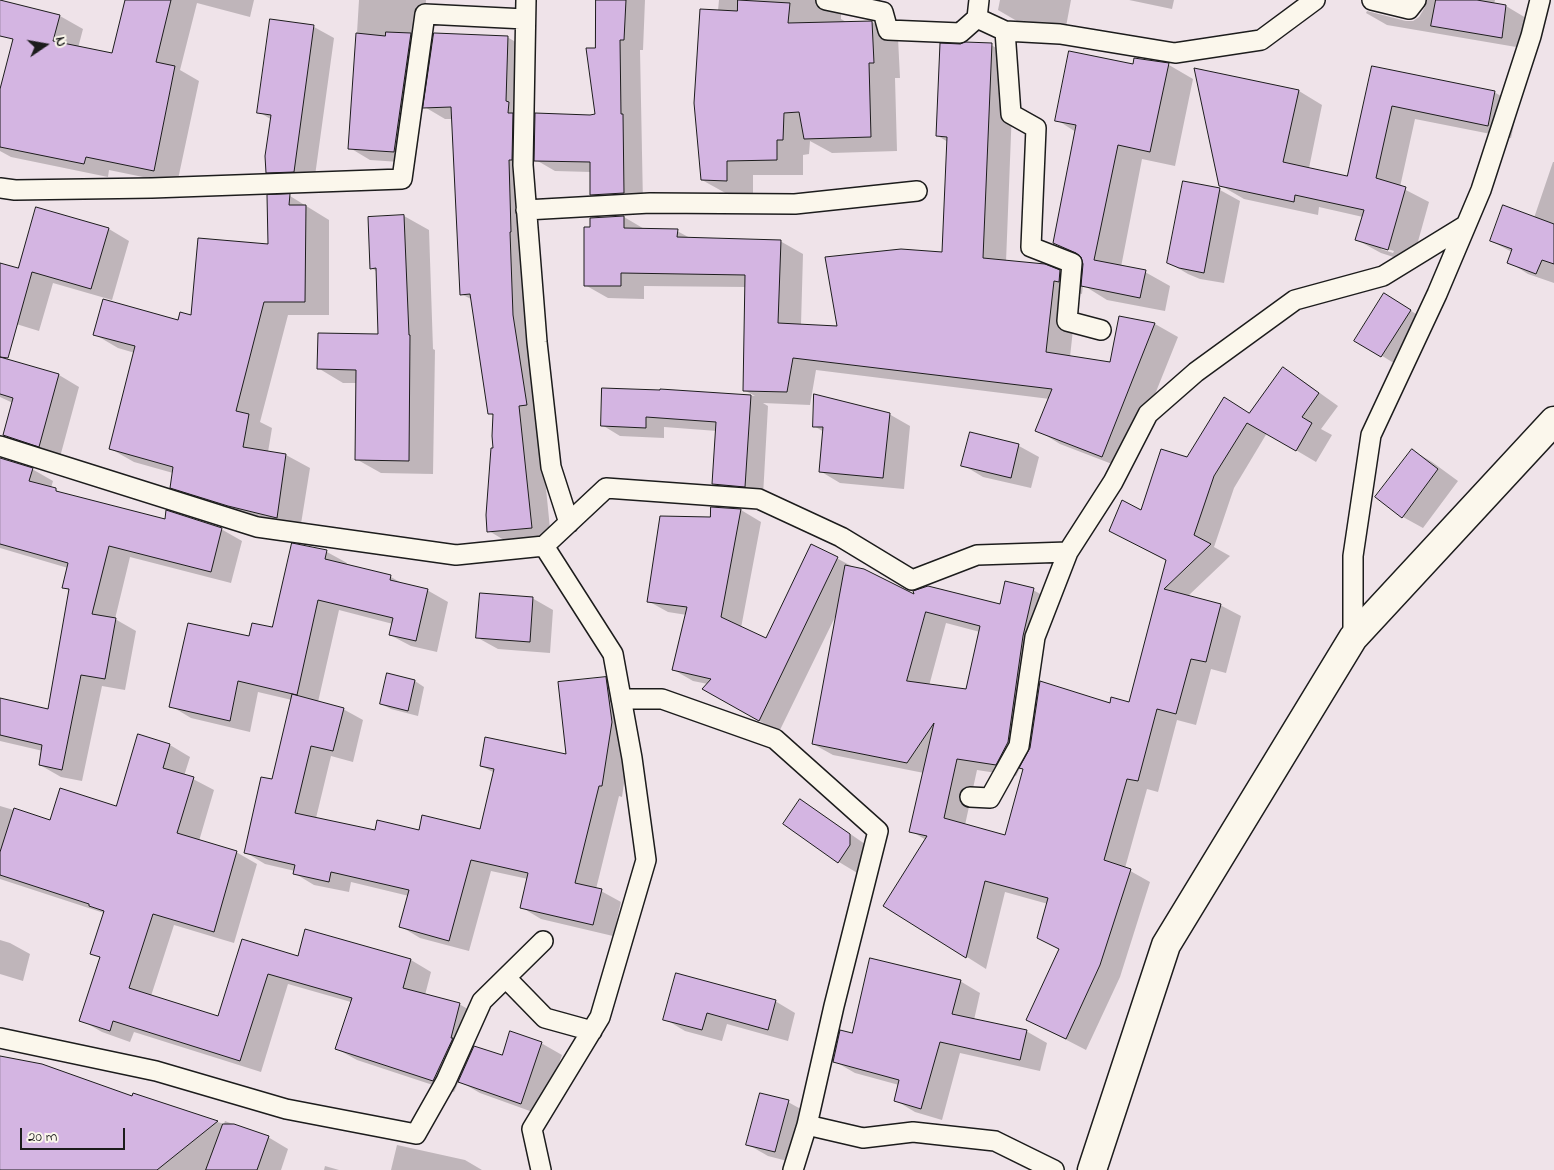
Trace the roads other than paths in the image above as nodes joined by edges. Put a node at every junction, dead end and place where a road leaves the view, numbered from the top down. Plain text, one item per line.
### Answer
1 (526, 0) edge
2 (826, 0) edge
3 (1315, 0) edge
4 (1372, 0) edge
5 (1416, 0) edge
6 (1540, 0) edge
7 (978, 9) edge
8 (526, 19) junction
9 (1006, 31) junction
10 (0, 188) edge
11 (917, 191) dead end
12 (526, 210) junction
13 (1466, 225) junction
14 (1101, 330) dead end
15 (1554, 421) edge
16 (0, 446) edge
17 (569, 523) junction
18 (544, 546) junction
19 (1068, 552) junction
20 (1353, 638) junction
21 (621, 699) junction
22 (970, 797) dead end
23 (544, 941) dead end
24 (506, 978) junction
25 (592, 1030) junction
26 (0, 1038) edge
27 (807, 1125) junction
28 (541, 1170) edge
29 (793, 1170) edge
30 (1054, 1170) edge
31 (1092, 1170) edge

1 - 8 lane
2 - 7 lane
3 - 9 lane
4 - 5 lane
6 - 13 lane
7 - 9 lane
8 - 10 lane
8 - 12 lane
9 - 14 lane
11 - 12 lane
12 - 17 lane
13 - 19 lane
13 - 20 lane
15 - 20 street
16 - 18 lane
17 - 18 lane
17 - 19 lane
18 - 21 lane
19 - 22 lane
20 - 31 street
21 - 25 lane
21 - 27 lane
23 - 24 lane
24 - 25 lane
24 - 26 lane
25 - 28 lane
27 - 29 lane
27 - 30 lane

